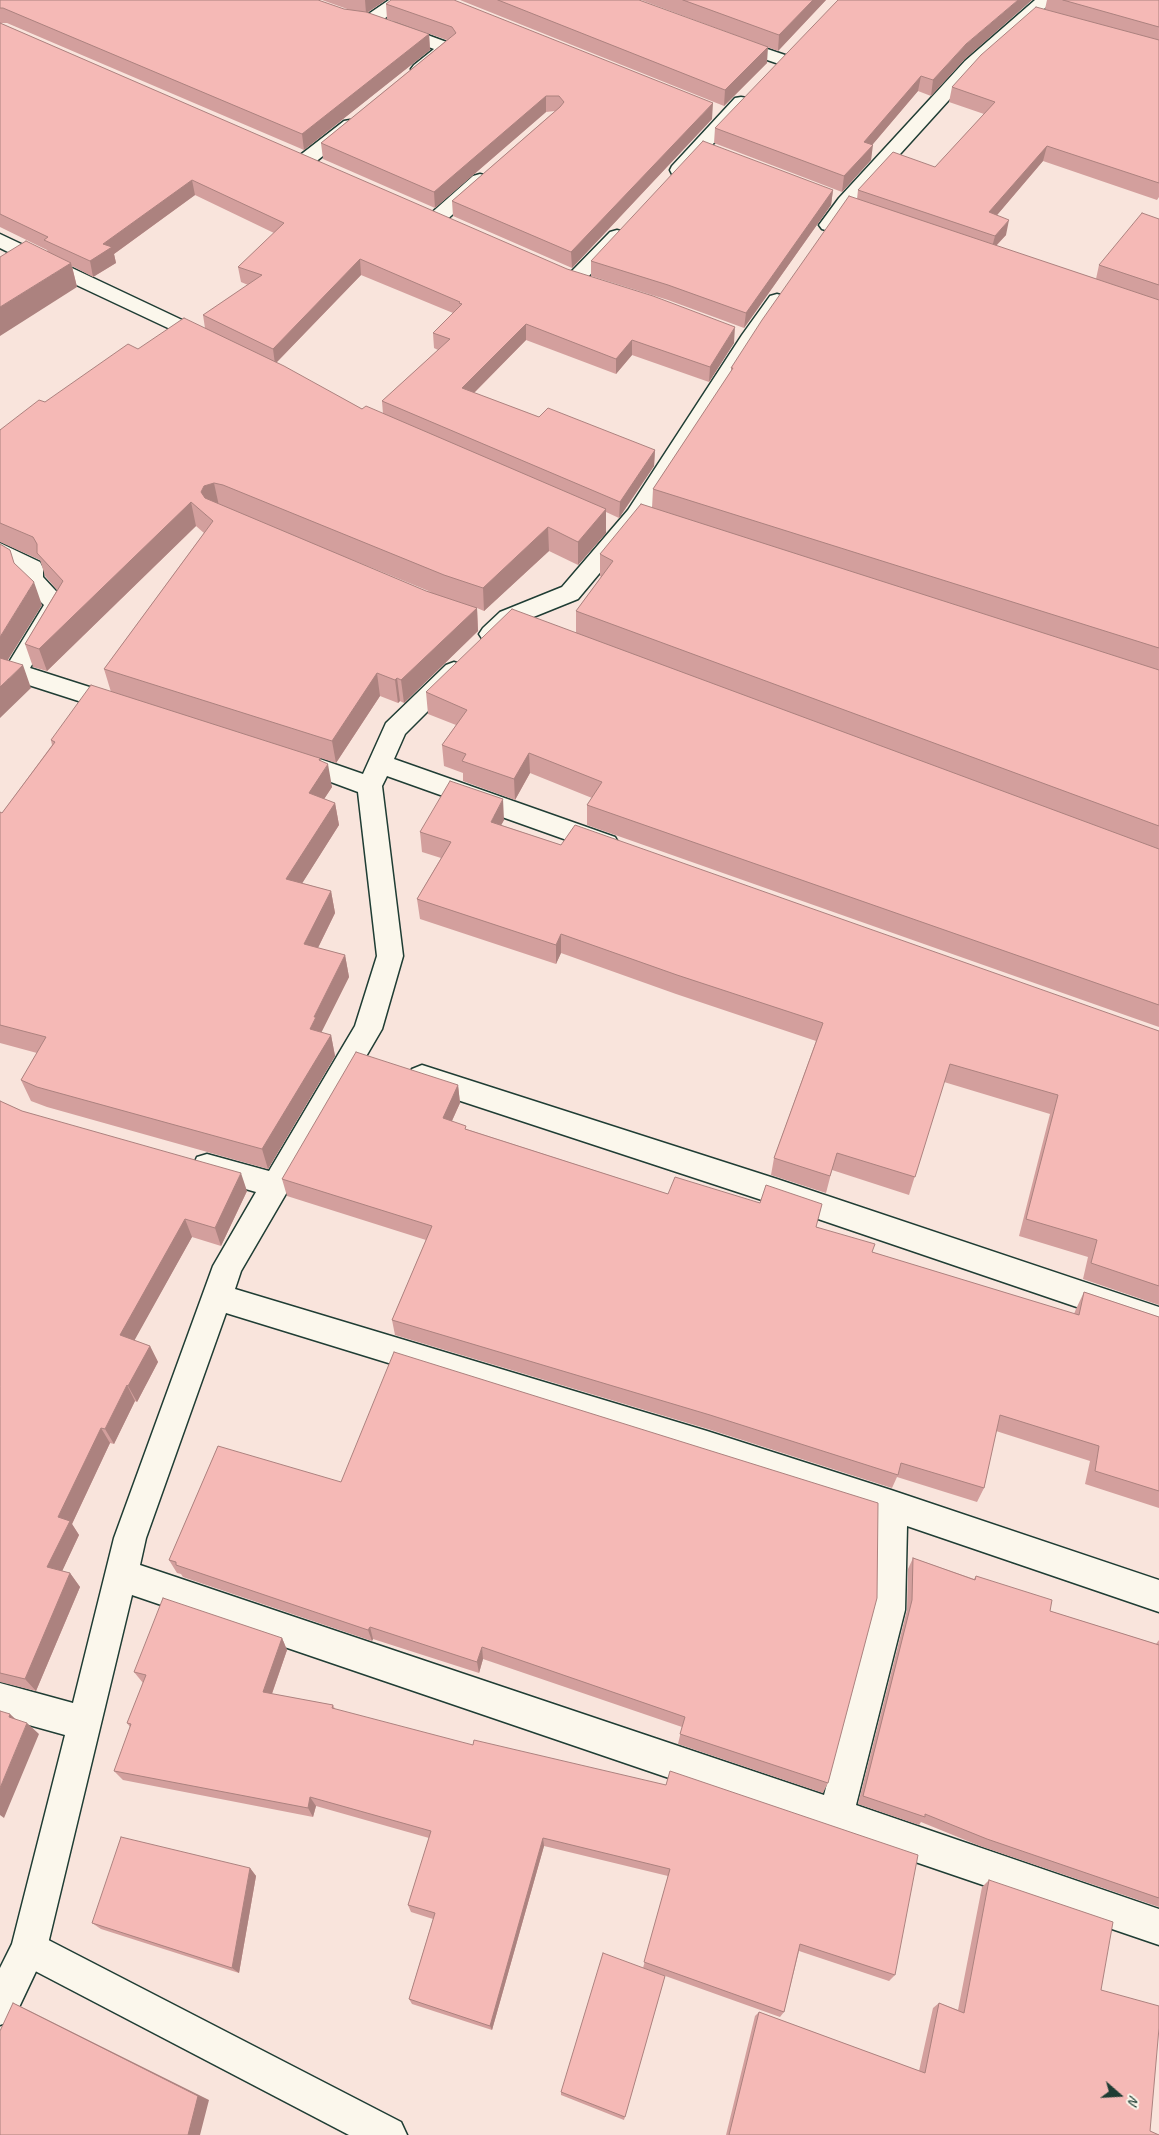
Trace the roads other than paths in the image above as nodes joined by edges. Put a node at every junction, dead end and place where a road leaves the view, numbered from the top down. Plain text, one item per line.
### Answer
1 (400, 0) edge
2 (1040, 11) edge
3 (352, 19) edge
4 (370, 20) junction
5 (719, 37) edge
6 (795, 47) edge
7 (782, 60) junction
8 (768, 74) edge
9 (407, 79) edge
10 (755, 88) edge
11 (709, 109) edge
12 (727, 116) junction
13 (360, 117) edge
14 (701, 147) junction
15 (719, 154) edge
16 (324, 168) edge
17 (494, 168) edge
18 (668, 182) edge
19 (419, 211) edge
20 (436, 218) junction
21 (628, 224) edge
22 (453, 226) edge
23 (0, 240) edge
24 (818, 241) edge
25 (558, 272) edge
26 (576, 279) junction
27 (789, 282) edge
28 (594, 285) edge
29 (226, 348) edge
30 (0, 551) edge
31 (473, 618) edge
32 (508, 618) junction
33 (536, 628) edge
34 (8, 670) edge
35 (136, 710) edge
36 (275, 753) edge
37 (375, 775) junction
38 (624, 850) edge
39 (352, 1055) junction
40 (182, 1159) edge
41 (276, 1185) junction
42 (217, 1296) junction
43 (1159, 1321) edge
44 (891, 1505) junction
45 (121, 1575) junction
46 (1159, 1596) edge
47 (0, 1700) edge
48 (84, 1723) junction
49 (836, 1816) junction
50 (1159, 1928) edge
51 (29, 1948) junction
52 (0, 2007) edge
53 (388, 2135) edge

1 - 4 street
2 - 24 street
3 - 4 street
4 - 9 street
5 - 7 street
6 - 7 street
7 - 8 street
10 - 12 street
11 - 12 street
12 - 14 street
13 - 16 street
14 - 15 street
14 - 18 street
17 - 20 street
19 - 20 street
20 - 22 street
21 - 26 street
23 - 29 street
25 - 26 street
26 - 28 street
27 - 32 street
30 - 34 street
31 - 32 street
32 - 33 street
32 - 37 street
34 - 35 street
36 - 37 street
37 - 38 street
37 - 39 street
39 - 41 street
39 - 43 street
40 - 41 street
41 - 42 street
42 - 44 street
42 - 45 street
44 - 46 street
44 - 49 street
45 - 48 street
45 - 49 street
47 - 48 street
48 - 51 street
49 - 50 street
51 - 52 street
51 - 53 street

